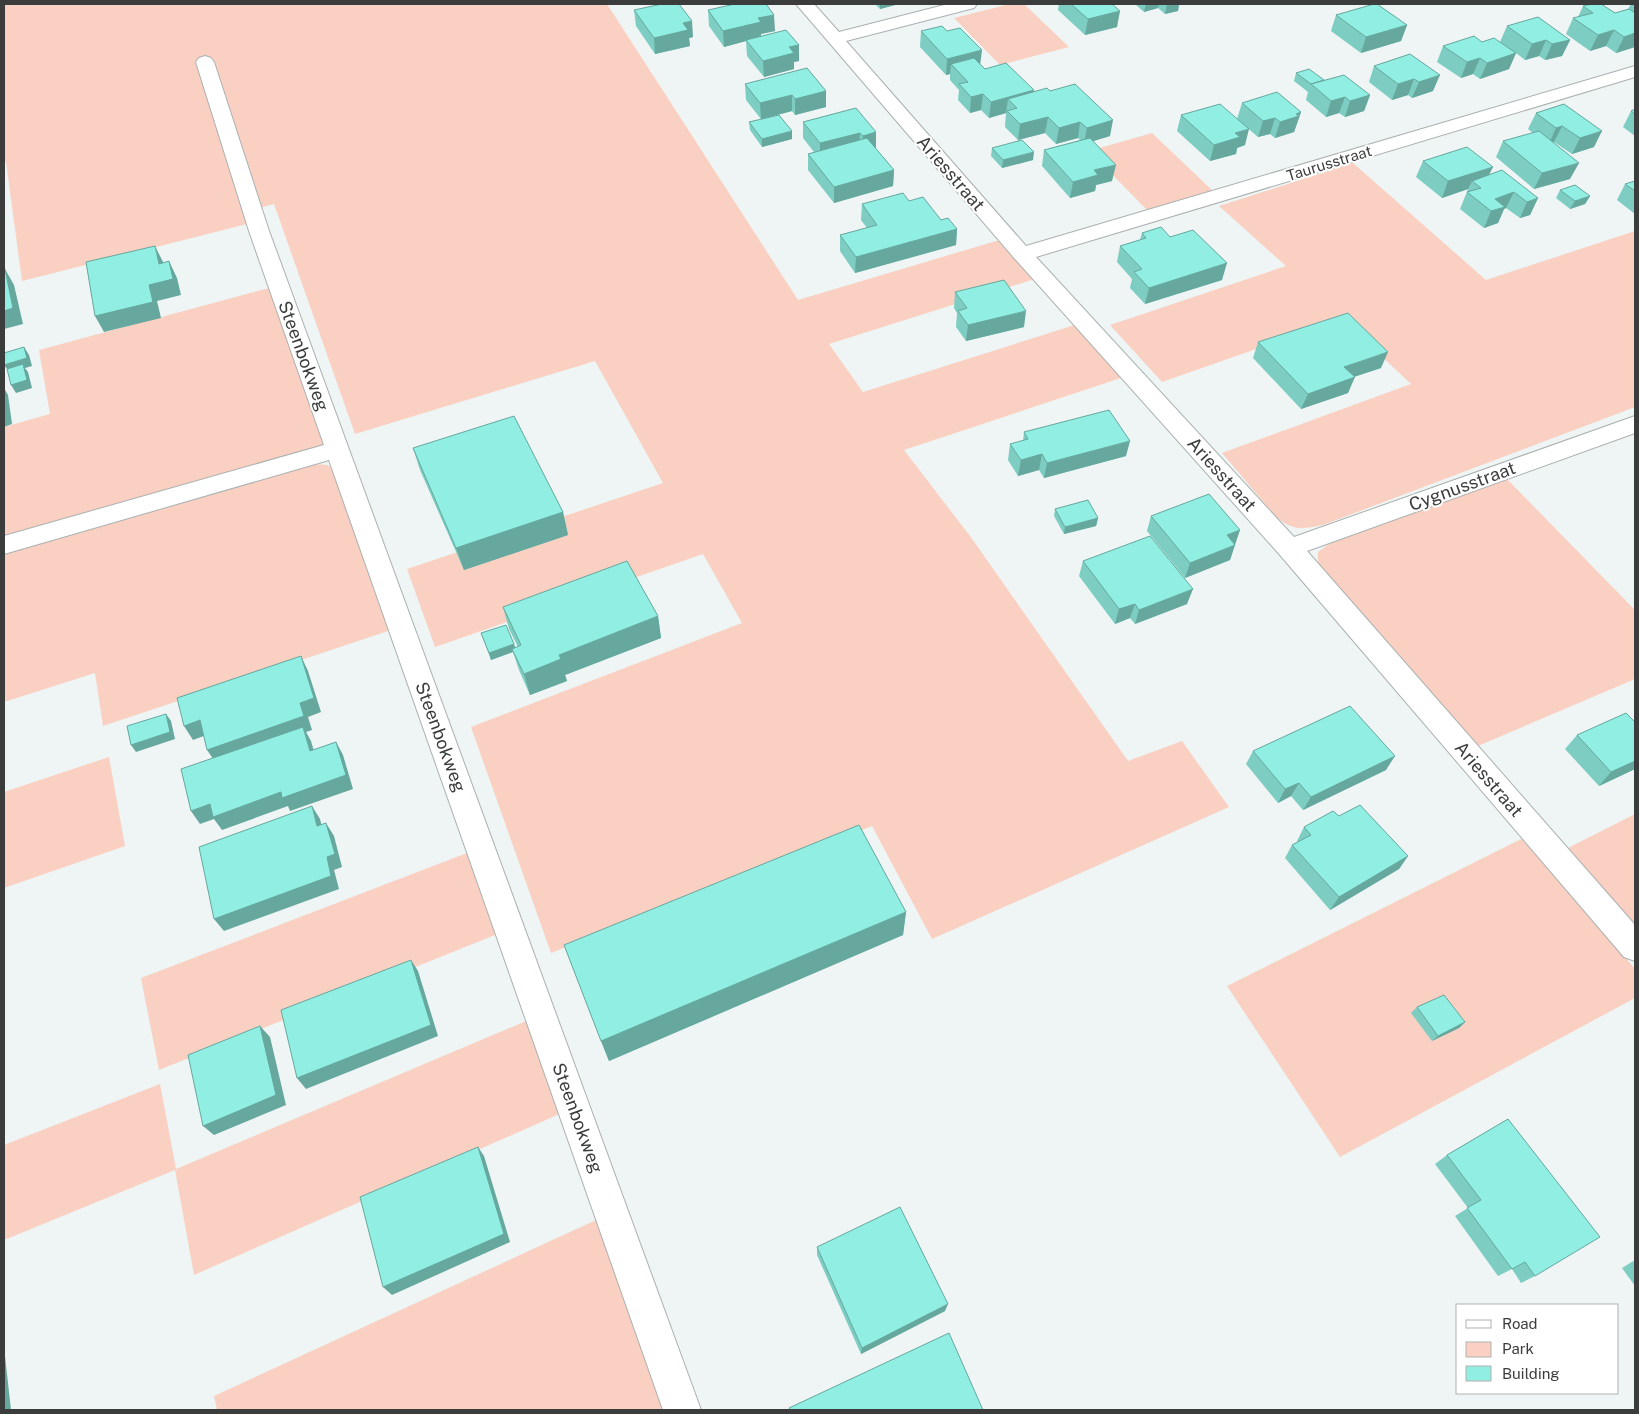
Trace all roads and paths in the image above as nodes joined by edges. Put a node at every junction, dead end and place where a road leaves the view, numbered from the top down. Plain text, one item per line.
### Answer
1 (805, 4) edge
2 (968, 4) edge
3 (835, 38) junction
4 (205, 62) dead end
5 (1635, 71) edge
6 (1022, 254) junction
7 (1635, 424) edge
8 (338, 449) junction
9 (4, 544) edge
10 (1289, 548) junction
11 (1635, 947) edge
12 (682, 1410) edge

1 - 3 street, Ariesstraat
2 - 3 street
3 - 6 street, Ariesstraat
4 - 8 street, Steenbokweg
5 - 6 street, Taurusstraat
6 - 10 street, Ariesstraat
7 - 10 street, Cygnusstraat
8 - 9 street
8 - 12 street, Steenbokweg
10 - 11 street, Ariesstraat

